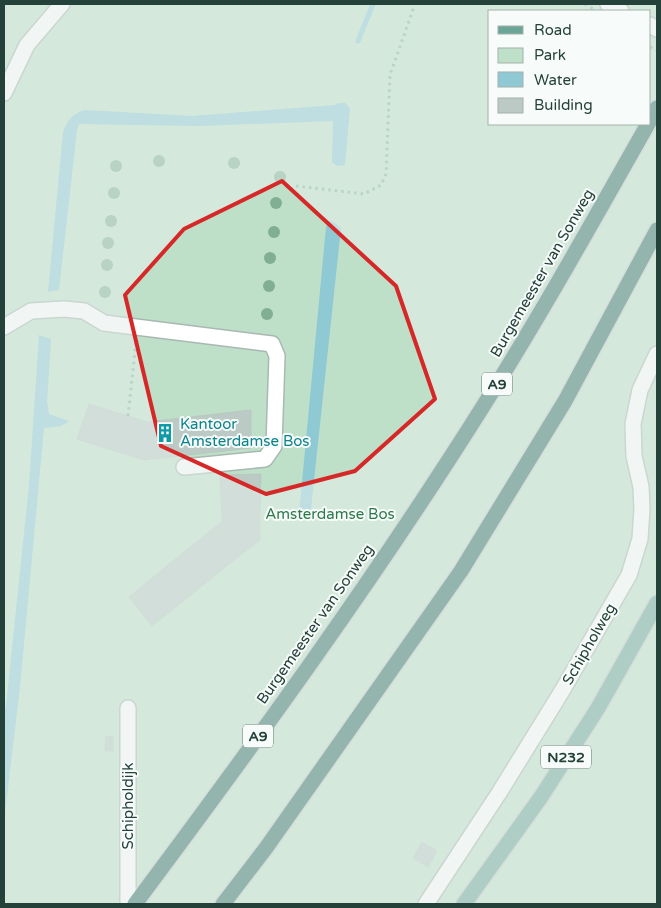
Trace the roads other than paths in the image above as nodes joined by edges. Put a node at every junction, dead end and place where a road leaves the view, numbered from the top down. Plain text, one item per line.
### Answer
1 (62, 4) edge
2 (608, 4) edge
3 (619, 10) edge
4 (4, 93) edge
5 (657, 108) edge
6 (651, 119) edge
7 (648, 125) edge
8 (657, 230) edge
9 (4, 327) edge
10 (657, 354) edge
11 (184, 467) dead end
12 (657, 603) edge
13 (128, 708) dead end
14 (128, 904) edge
15 (135, 904) edge
16 (223, 904) edge
17 (426, 904) edge
18 (464, 904) edge

1 - 4 street
2 - 3 street
5 - 6 highway, Burgemeester van Sonweg / A9
7 - 15 highway, Burgemeester van Sonweg / A9
8 - 16 highway
9 - 11 street
10 - 17 street, Schipholweg
12 - 18 main road, N232
13 - 14 street, Schipholdijk

